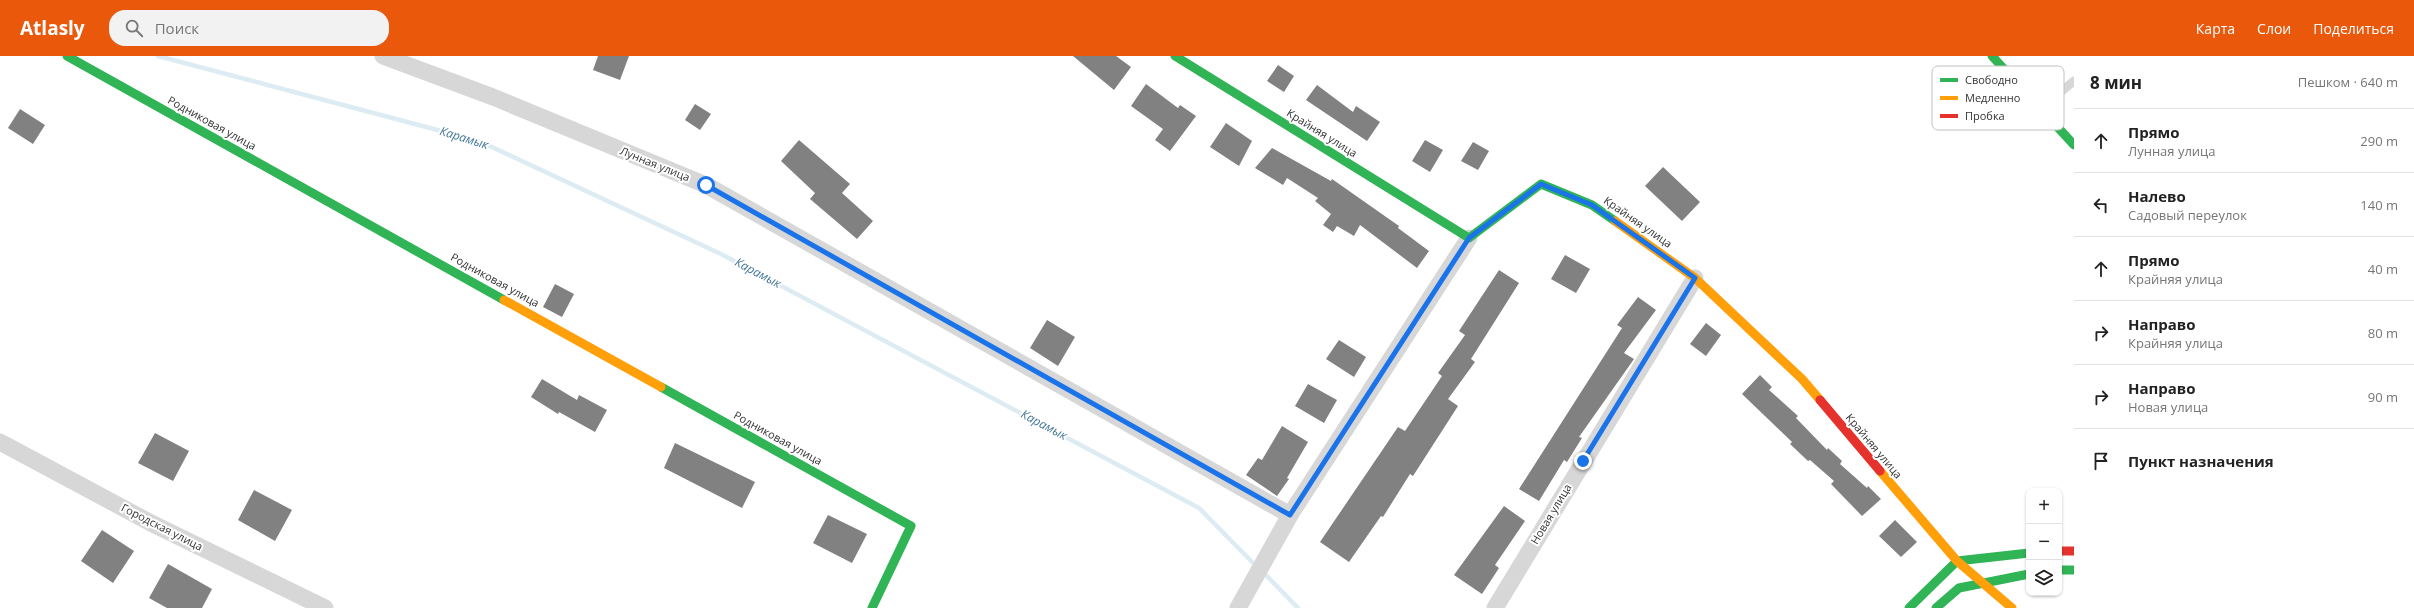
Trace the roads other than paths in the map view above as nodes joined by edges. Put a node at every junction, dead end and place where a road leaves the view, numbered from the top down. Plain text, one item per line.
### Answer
1 (67, 56) edge
2 (383, 56) edge
3 (1175, 56) edge
4 (1992, 56) edge
5 (2001, 66) edge
6 (2074, 81) edge
7 (2064, 89) edge
8 (2060, 130) edge
9 (2074, 145) edge
10 (1469, 238) junction
11 (1695, 278) junction
12 (0, 442) edge
13 (1290, 515) junction
14 (2062, 551) edge
15 (2074, 551) edge
16 (2026, 553) edge
17 (1957, 561) junction
18 (2062, 570) edge
19 (2074, 570) edge
20 (2026, 575) edge
21 (1983, 583) junction
22 (325, 608) edge
23 (872, 608) edge
24 (1238, 608) edge
25 (1495, 608) edge
26 (1909, 608) edge
27 (1936, 608) edge
28 (2012, 608) edge

1 - 23 street, Родниковая улица
2 - 13 street, Лунная улица
3 - 10 street, Крайняя улица
4 - 5 street
6 - 7 lane
8 - 9 street
10 - 11 street, Крайняя улица
10 - 13 street
11 - 17 street, Крайняя улица
11 - 25 street, Новая улица
12 - 22 street, Городская улица
13 - 24 street
14 - 15 street
16 - 17 street
17 - 21 street, Крайняя улица
17 - 26 street
18 - 19 street
20 - 21 street
21 - 27 street
21 - 28 street, Крайняя улица

